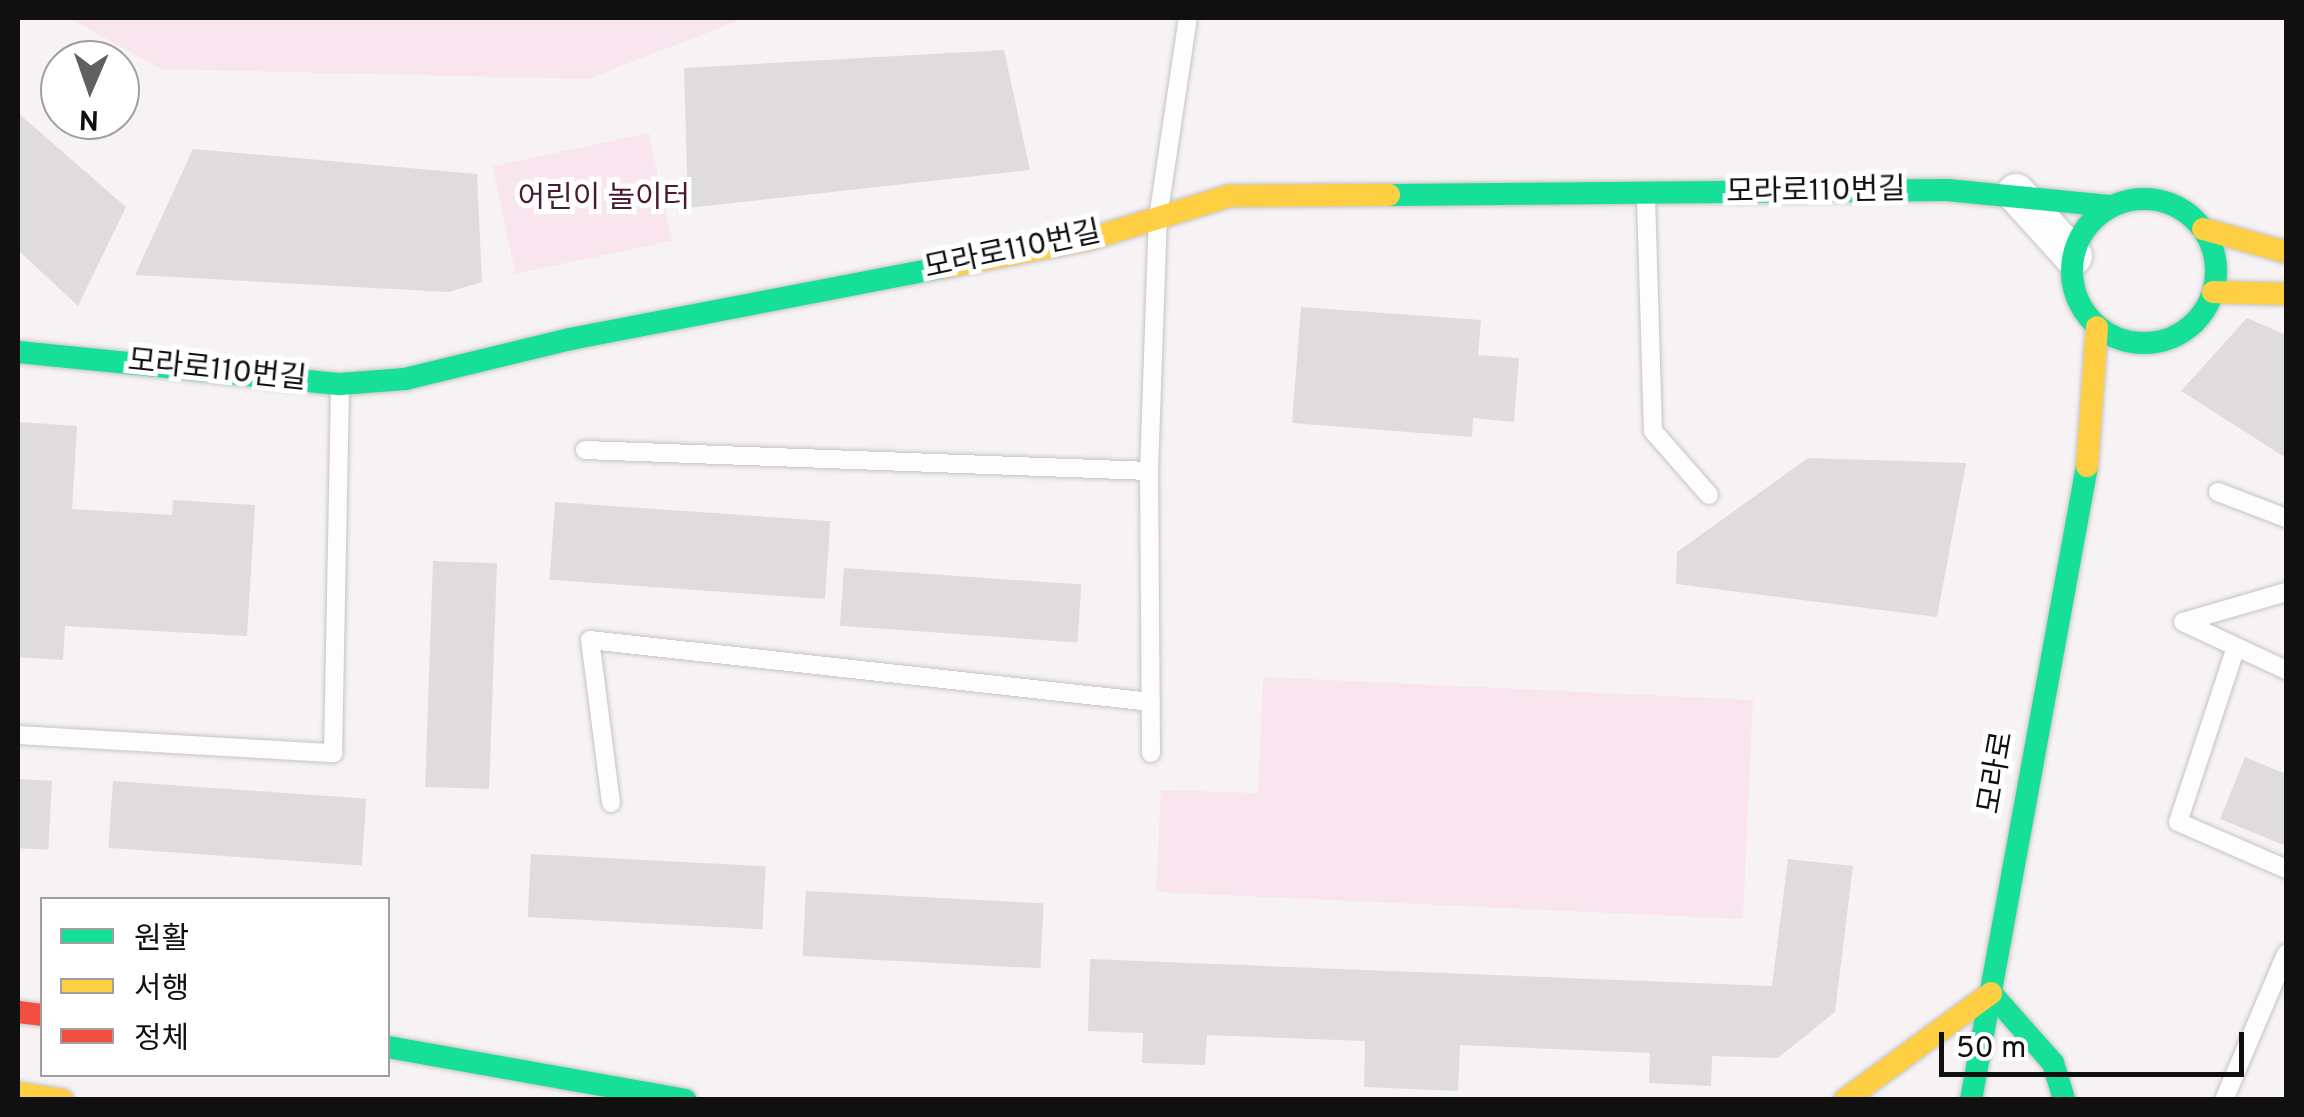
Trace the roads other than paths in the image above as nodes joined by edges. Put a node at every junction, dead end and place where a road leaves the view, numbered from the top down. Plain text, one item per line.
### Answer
1 (1188, 18) edge
2 (2016, 193) junction
3 (1646, 197) junction
4 (2110, 206) junction
5 (1158, 218) junction
6 (2203, 229) junction
7 (2286, 252) edge
8 (2072, 256) junction
9 (2213, 292) junction
10 (2286, 294) edge
11 (2098, 326) junction
12 (2152, 343) junction
13 (18, 352) edge
14 (2134, 376) dead end
15 (340, 384) junction
16 (2116, 409) dead end
17 (585, 450) dead end
18 (2088, 458) junction
19 (1149, 472) junction
20 (2218, 492) dead end
21 (1710, 495) dead end
22 (2286, 518) edge
23 (2286, 592) edge
24 (2236, 647) junction
25 (2286, 670) edge
26 (1151, 702) junction
27 (18, 735) edge
28 (1151, 754) dead end
29 (611, 802) dead end
30 (2286, 868) edge
31 (2286, 954) edge
32 (1991, 993) junction
33 (390, 1048) edge
34 (18, 1094) edge
35 (62, 1100) edge
36 (685, 1100) edge
37 (1845, 1100) edge
38 (1971, 1100) edge
39 (2064, 1100) edge
40 (2224, 1100) edge

1 - 5 lane
2 - 3 main road, 모라로110번길
2 - 4 main road, 모라로110번길
2 - 8 street
3 - 5 main road, 모라로110번길
3 - 21 lane
4 - 6 main road, 모라로110번길
4 - 8 main road
5 - 15 main road, 모라로110번길
5 - 19 lane
6 - 7 main road, 모라로110번길
6 - 9 main road
8 - 11 main road
9 - 10 main road
9 - 12 main road
11 - 12 main road
11 - 18 main road, 모라로
12 - 14 main road
13 - 15 main road, 모라로110번길
15 - 27 lane
16 - 18 main road, 모라로
17 - 19 lane
18 - 32 main road, 모라로
19 - 26 lane
20 - 22 lane
23 - 24 lane
24 - 25 lane
24 - 30 lane
26 - 28 lane
26 - 29 lane
31 - 40 lane
32 - 37 main road
32 - 38 main road, 모라로
32 - 39 main road
33 - 36 main road
34 - 35 main road

